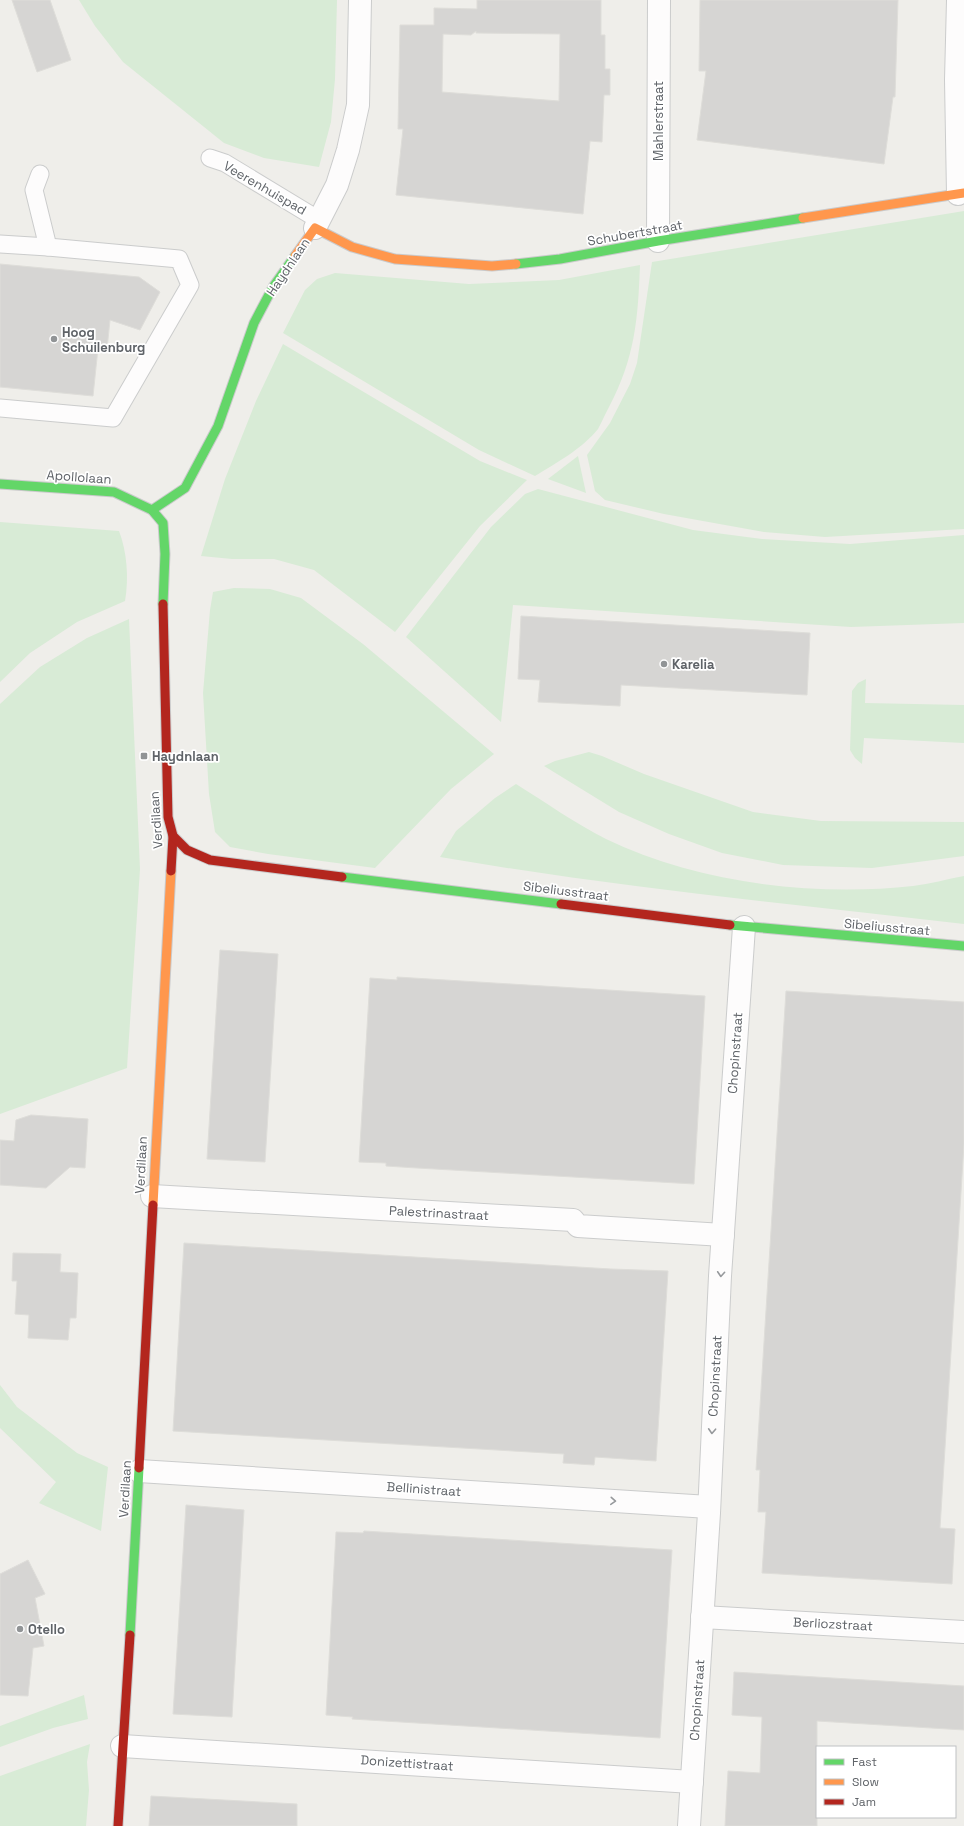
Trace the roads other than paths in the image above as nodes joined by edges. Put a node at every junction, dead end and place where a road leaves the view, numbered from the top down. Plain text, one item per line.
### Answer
1 (360, 0) edge
2 (659, 0) edge
3 (958, 0) edge
4 (210, 158) dead end
5 (40, 174) dead end
6 (961, 193) edge
7 (317, 224) junction
8 (658, 242) junction
9 (0, 244) edge
10 (48, 247) junction
11 (0, 408) edge
12 (0, 484) edge
13 (152, 510) junction
14 (173, 836) junction
15 (744, 927) junction
16 (964, 946) edge
17 (152, 1196) junction
18 (723, 1235) junction
19 (139, 1471) junction
20 (709, 1507) junction
21 (702, 1617) junction
22 (964, 1632) edge
23 (122, 1746) junction
24 (692, 1782) junction
25 (118, 1826) edge
26 (689, 1826) edge

1 - 7 street, Haydnlaan
2 - 8 street, Mahlerstraat
3 - 6 street
4 - 7 lane, Veerenhuispad
5 - 10 lane
6 - 8 street, Schubertstraat
7 - 8 street, Schubertstraat
7 - 13 street, Haydnlaan
9 - 10 lane
10 - 11 lane
12 - 13 street, Apollolaan
13 - 14 street, Verdilaan
14 - 15 street, Sibeliusstraat
14 - 17 street, Verdilaan
15 - 16 street, Sibeliusstraat
15 - 18 street, Chopinstraat
17 - 18 street, Palestrinastraat
17 - 19 street, Verdilaan
18 -> 20 street, Chopinstraat
19 -> 20 street, Bellinistraat
19 - 23 street, Verdilaan
20 - 21 street, Chopinstraat
21 - 22 street, Berliozstraat
21 - 24 street, Chopinstraat
23 - 24 street, Donizettistraat
23 - 25 street, Verdilaan
24 - 26 street, Chopinstraat

